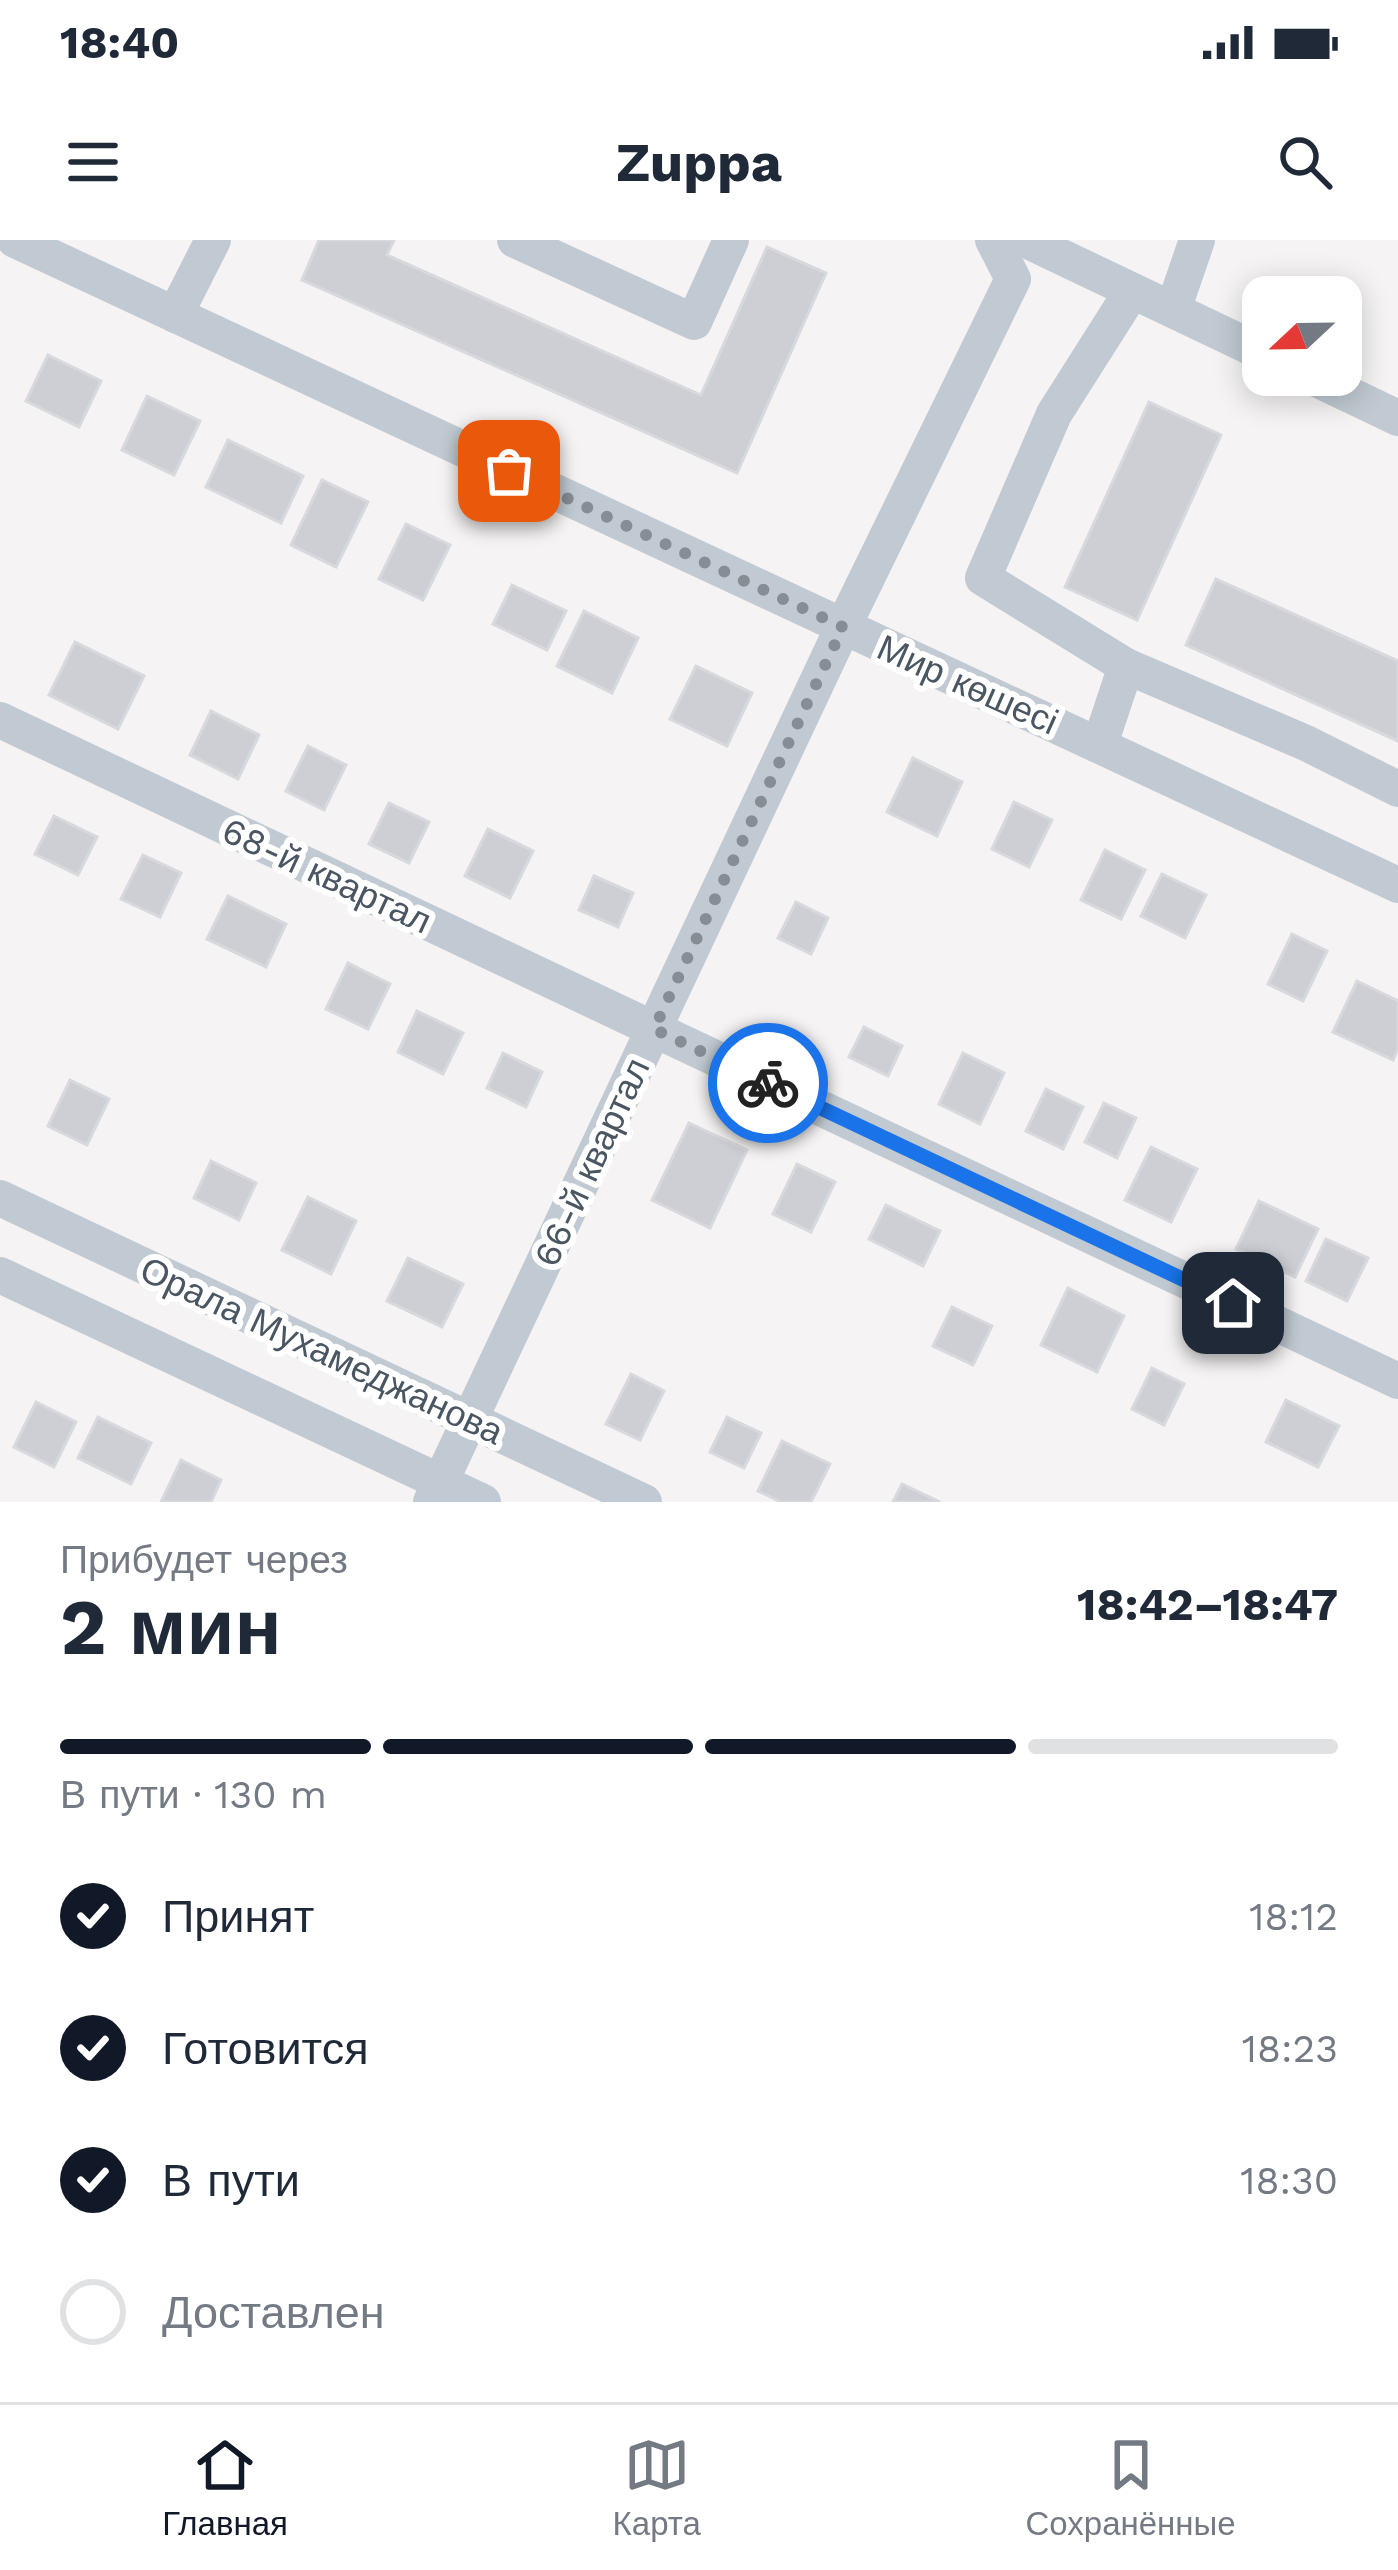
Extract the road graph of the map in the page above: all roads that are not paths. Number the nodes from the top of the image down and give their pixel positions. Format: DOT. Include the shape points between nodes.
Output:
graph roads {
  1 [pos="15,240"];
  2 [pos="213,240"];
  3 [pos="515,240"];
  4 [pos="730,240"];
  5 [pos="1197,240"];
  6 [pos="1010,246"];
  7 [pos="1132,291"];
  8 [pos="1173,310"];
  9 [pos="175,315"];
  10 [pos="1242,343"];
  11 [pos="1352,396"];
  12 [pos="1398,418"];
  13 [pos="843,627"];
  14 [pos="1126,666"];
  15 [pos="0,720"];
  16 [pos="1100,743"];
  17 [pos="1398,789"];
  18 [pos="1398,885"];
  19 [pos="654,1029"];
  20 [pos="0,1198"];
  21 [pos="0,1274"];
  22 [pos="1398,1381"];
  23 [pos="470,1420"];
  24 [pos="435,1492"];
  25 [pos="483,1502"];
  26 [pos="644,1502"];
  1 -- 9 [label="street, Мир көшесі"];
  2 -- 9 [label="street"];
  3 -- 4 [label="street" via="694,322"];
  5 -- 8 [label="street"];
  6 -- 7 [label="street"];
  6 -- 13 [label="street, 66-й квартал" via="1013,279"];
  7 -- 8 [label="street"];
  7 -- 14 [label="street" via="1054,414 983,578"];
  8 -- 10 [label="street"];
  9 -- 13 [label="street, Мир көшесі"];
  11 -- 12 [label="street"];
  13 -- 16 [label="street, Мир көшесі"];
  13 -- 19 [label="street, 66-й квартал"];
  14 -- 16 [label="street"];
  14 -- 17 [label="street"];
  15 -- 19 [label="street, 68-й квартал"];
  16 -- 18 [label="street, Мир көшесі"];
  19 -- 22 [label="street, 68-й квартал"];
  19 -- 23 [label="street, 66-й квартал"];
  20 -- 23 [label="street, Орала Мухамеджанова"];
  21 -- 24 [label="street, Орала Мухамеджанова"];
  23 -- 24 [label="street, 66-й квартал"];
  23 -- 26 [label="street, Орала Мухамеджанова"];
  24 -- 25 [label="street, Орала Мухамеджанова"];
}
